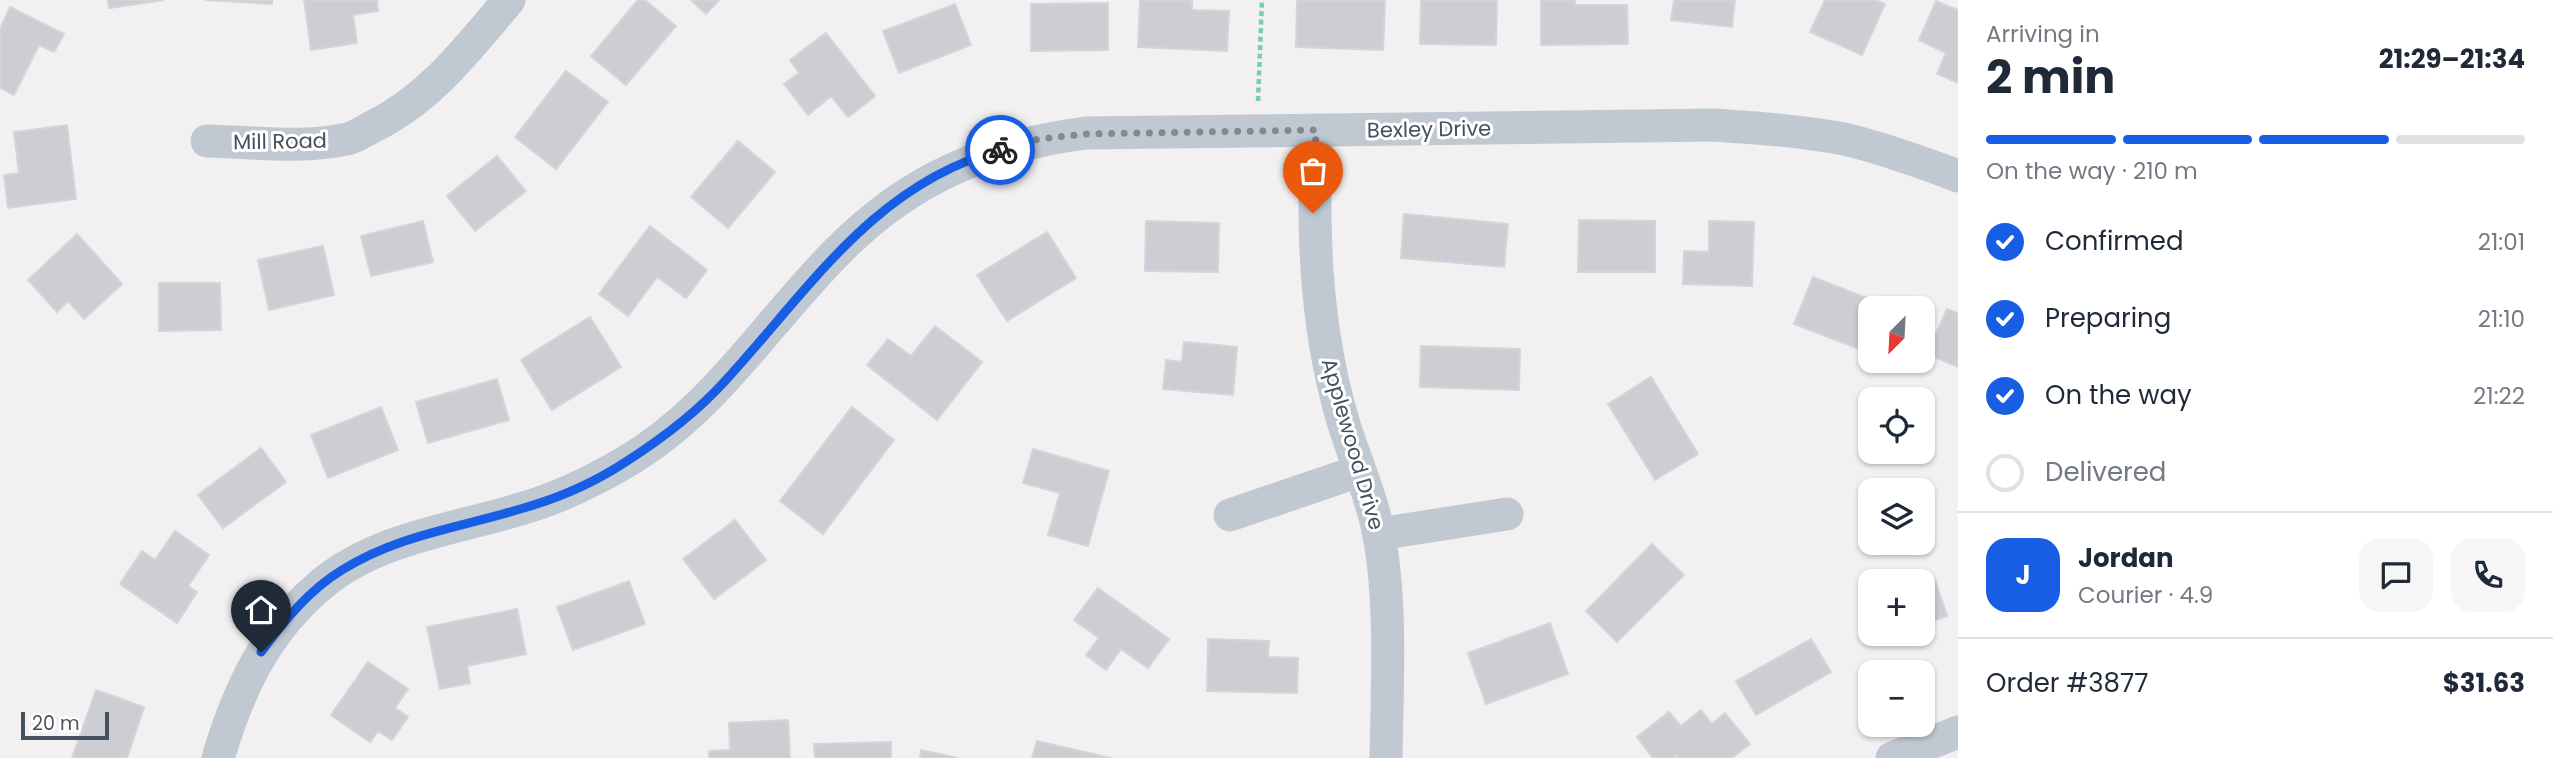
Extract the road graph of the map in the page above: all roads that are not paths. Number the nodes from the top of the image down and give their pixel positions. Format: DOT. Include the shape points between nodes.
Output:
graph roads {
  1 [pos="509,0"];
  2 [pos="1316,130"];
  3 [pos="207,141"];
  4 [pos="1958,176"];
  5 [pos="1359,471"];
  6 [pos="1507,514"];
  7 [pos="1230,515"];
  8 [pos="1379,534"];
  9 [pos="1958,732"];
  10 [pos="218,758"];
  11 [pos="1385,758"];
  12 [pos="1892,758"];
  1 -- 3 [label="street, Mill Road" via="426,93 389,119 349,138 311,144"];
  2 -- 4 [label="street, Bexley Drive" via="1714,125 1780,129 1845,140"];
  2 -- 5 [label="street, Applewood Drive" via="1316,281 1325,348"];
  2 -- 10 [label="street, Bexley Drive" via="1039,139 961,164 910,191 838,250 724,382 677,426 624,463 527,507 384,548 323,583 289,615 261,652"];
  5 -- 7 [label="street"];
  5 -- 8 [label="street, Applewood Drive"];
  6 -- 8 [label="street"];
  8 -- 11 [label="street, Applewood Drive" via="1385,582"];
  9 -- 12 [label="street"];
}
